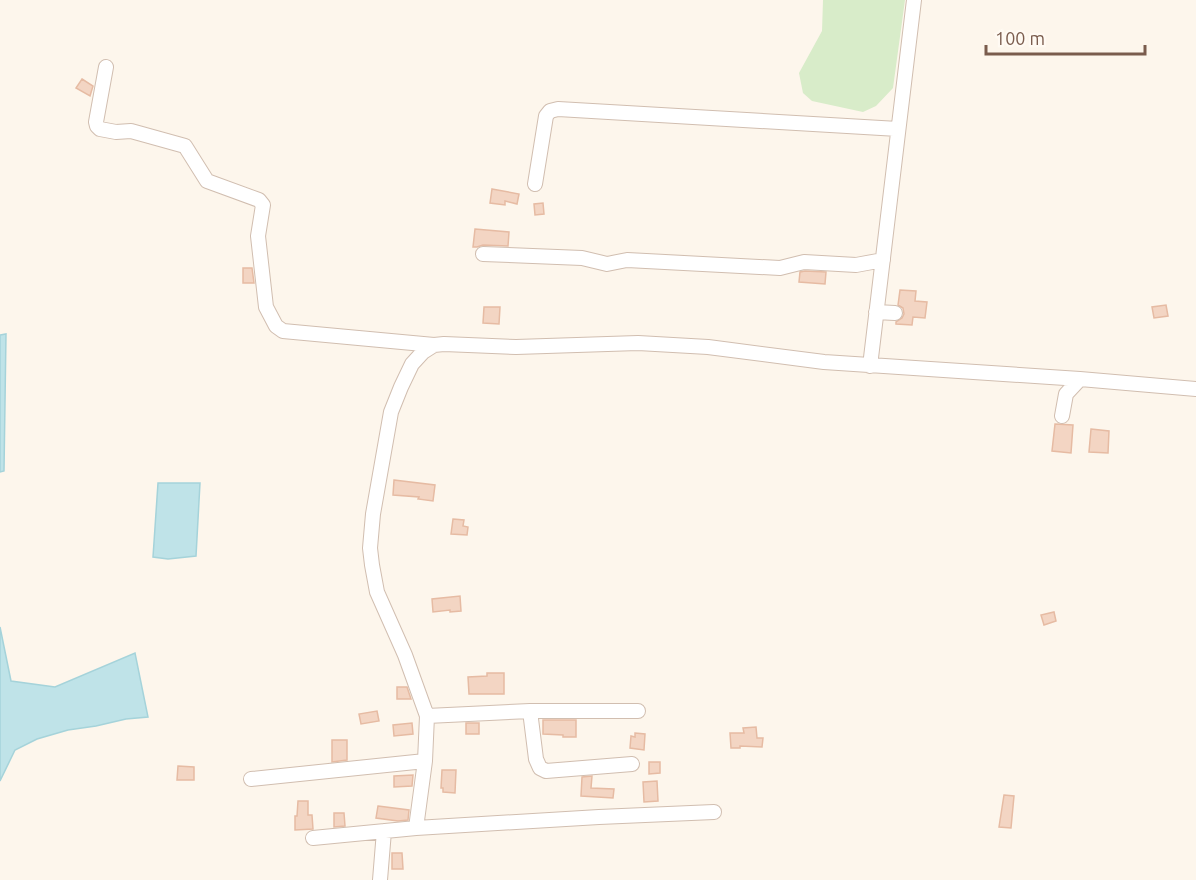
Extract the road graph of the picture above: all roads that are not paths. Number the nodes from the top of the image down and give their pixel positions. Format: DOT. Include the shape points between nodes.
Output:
graph roads {
  1 [pos="914,0"];
  2 [pos="106,67"];
  3 [pos="898,129"];
  4 [pos="535,184"];
  5 [pos="483,254"];
  6 [pos="882,260"];
  7 [pos="876,312"];
  8 [pos="895,313"];
  9 [pos="434,345"];
  10 [pos="870,366"];
  11 [pos="1080,379"];
  12 [pos="1196,389"];
  13 [pos="1062,416"];
  14 [pos="530,711"];
  15 [pos="638,711"];
  16 [pos="427,716"];
  17 [pos="424,761"];
  18 [pos="632,764"];
  19 [pos="251,779"];
  20 [pos="714,813"];
  21 [pos="416,828"];
  22 [pos="384,831"];
  23 [pos="312,838"];
  24 [pos="380,880"];
  1 -- 3 [label="street"];
  2 -- 9 [label="street" via="96,123 100,129 131,131 185,146 207,181 259,200 263,205 258,236 266,307 276,326 283,331"];
  3 -- 4 [label="street" via="558,109 546,116"];
  3 -- 6 [label="street"];
  5 -- 6 [label="street" via="582,258 607,264 627,260 780,268 804,262 856,265"];
  6 -- 7 [label="street"];
  7 -- 8 [label="street"];
  7 -- 10 [label="street"];
  9 -- 10 [label="street" via="708,347"];
  9 -- 16 [label="street" via="412,364 391,412 370,548 377,592"];
  10 -- 11 [label="street"];
  11 -- 12 [label="street"];
  11 -- 13 [label="street" via="1066,394"];
  14 -- 15 [label="street"];
  14 -- 16 [label="street"];
  14 -- 18 [label="street" via="540,768 546,771"];
  16 -- 17 [label="street"];
  17 -- 19 [label="street"];
  17 -- 21 [label="street"];
  20 -- 21 [label="street"];
  21 -- 22 [label="street"];
  22 -- 23 [label="street"];
  22 -- 24 [label="street" via="389,843"];
}
